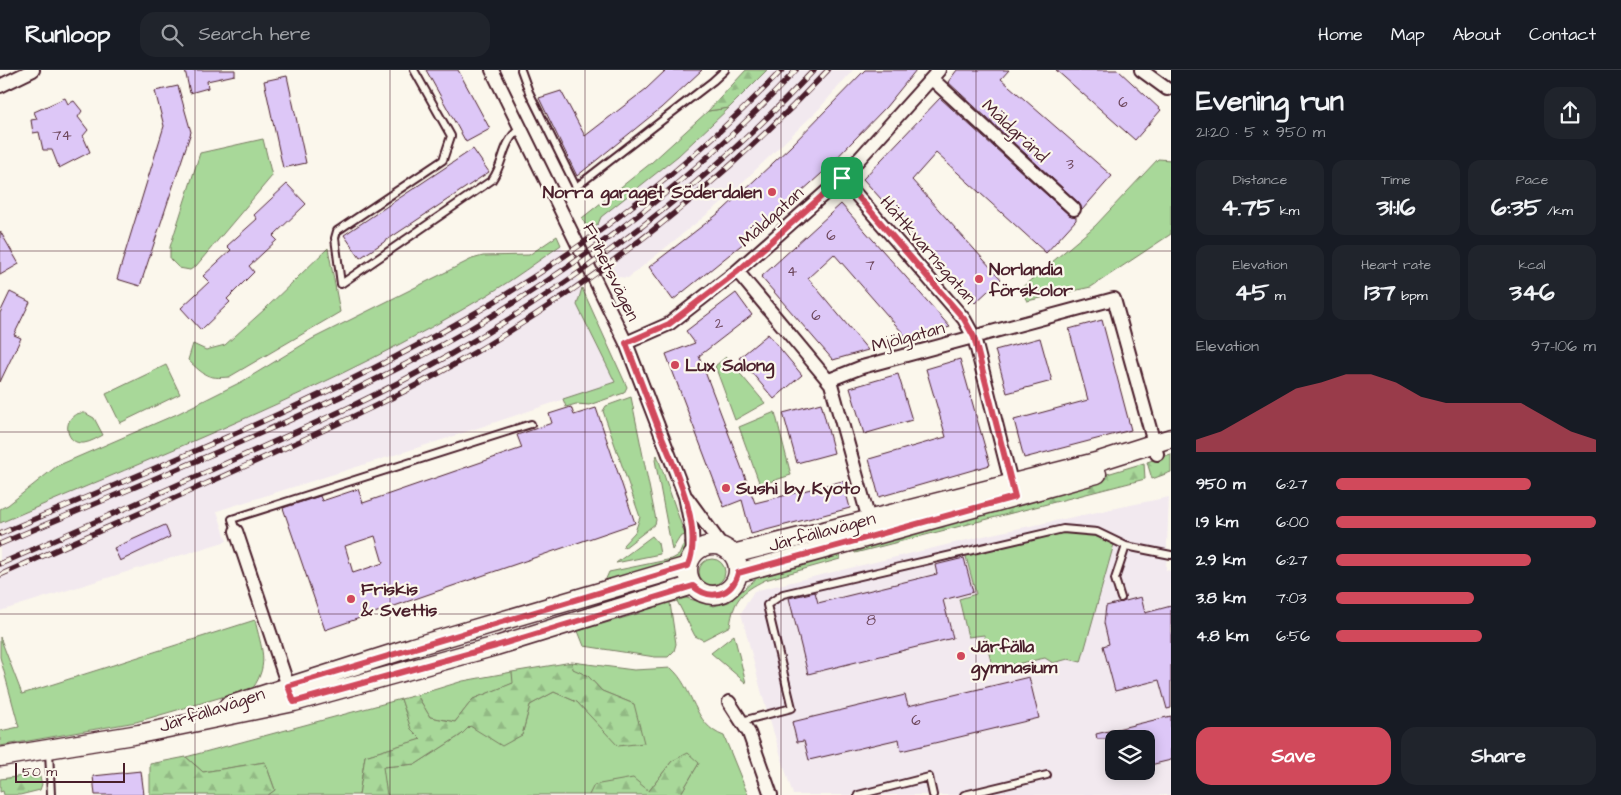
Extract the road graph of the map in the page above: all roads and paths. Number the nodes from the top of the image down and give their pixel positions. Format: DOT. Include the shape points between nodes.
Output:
graph roads {
  1 [pos="32,70"];
  2 [pos="414,70"];
  3 [pos="492,70"];
  4 [pos="725,70"];
  5 [pos="1141,70"];
  6 [pos="522,72"];
  7 [pos="936,74"];
  8 [pos="0,86"];
  9 [pos="1167,89"];
  10 [pos="520,128"];
  11 [pos="842,178"];
  12 [pos="1074,209"];
  13 [pos="738,271"];
  14 [pos="974,337"];
  15 [pos="626,343"];
  16 [pos="829,380"];
  17 [pos="531,424"];
  18 [pos="1171,438"];
  19 [pos="1160,449"];
  20 [pos="1013,490"];
  21 [pos="685,496"];
  22 [pos="872,528"];
  23 [pos="236,531"];
  24 [pos="1126,546"];
  25 [pos="728,550"];
  26 [pos="1171,555"];
  27 [pos="690,560"];
  28 [pos="738,573"];
  29 [pos="693,586"];
  30 [pos="1120,598"];
  31 [pos="291,694"];
  32 [pos="729,702"];
  33 [pos="742,721"];
  34 [pos="49,750"];
  35 [pos="0,757"];
  36 [pos="1046,776"];
  37 [pos="51,795"];
  38 [pos="771,795"];
  39 [pos="858,795"];
  40 [pos="933,795"];
  41 [pos="964,795"];
  1 -- 8 [label="street"];
  2 -- 10 [label="lane" via="450,136 443,160 337,231 335,238 341,284 492,180 505,146"];
  3 -- 10 [label="street, Frihetsvägen"];
  4 -- 6 [label="lane" via="576,187"];
  5 -- 9 [label="street"];
  7 -- 11 [label="street, Mäldgatan"];
  7 -- 12 [label="street, Mäldgränd"];
  10 -- 15 [label="street, Frihetsvägen"];
  11 -- 13 [label="street, Mäldgatan"];
  11 -- 14 [label="street, Hättkvarnsgatan" via="964,319"];
  13 -- 15 [label="street, Mäldgatan" via="669,324"];
  13 -- 16 [label="street"];
  14 -- 16 [label="street, Mjölgatan" via="862,367"];
  14 -- 19 [label="street, Mjölgatan" via="1114,299"];
  14 -- 20 [label="street, Hättkvarnsgatan"];
  15 -- 21 [label="street, Frihetsvägen"];
  16 -- 22 [label="street"];
  17 -- 23 [label="lane" via="232,519"];
  18 -- 19 [label="street, Järfällavägen"];
  19 -- 20 [label="street, Järfällavägen" via="1096,462"];
  20 -- 22 [label="street, Järfällavägen"];
  21 -- 25 [label="street, Frihetsvägen"];
  21 -- 27 [label="street, Frihetsvägen" via="692,531"];
  22 -- 25 [label="street, Järfällavägen" via="748,552"];
  22 -- 28 [label="street, Järfällavägen"];
  23 -- 31 [label="street"];
  24 -- 26 [label="lane"];
  24 -- 30 [label="lane" via="1115,579"];
  24 -- 33 [label="lane" via="1097,532 1063,528 783,594 767,605 792,708"];
  25 -- 27 [label="street" via="707,545"];
  25 -- 28 [label="street"];
  27 -- 29 [label="street" via="688,576"];
  27 -- 31 [label="street, Järfällavägen"];
  28 -- 29 [label="street" via="732,587 720,594 704,594"];
  29 -- 31 [label="street, Järfällavägen" via="496,646"];
  31 -- 34 [label="street, Järfällavägen" via="139,734"];
  32 -- 33 [label="street"];
  33 -- 38 [label="street"];
  34 -- 35 [label="street, Järfällavägen"];
  34 -- 37 [label="lane"];
  36 -- 41 [label="lane"];
  39 -- 40 [label="lane" via="929,777"];
}
